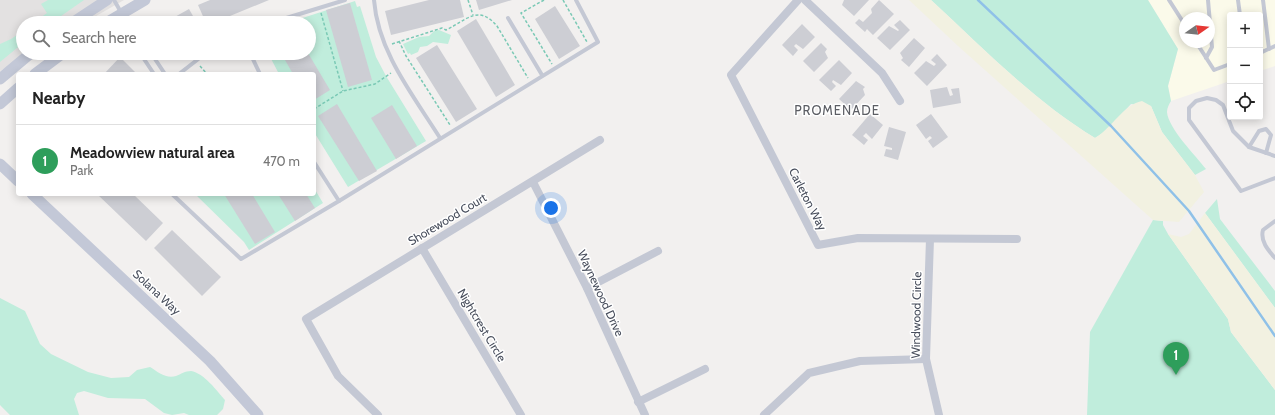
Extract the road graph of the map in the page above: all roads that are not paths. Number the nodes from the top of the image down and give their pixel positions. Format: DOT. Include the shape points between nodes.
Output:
graph roads {
  1 [pos="107,0"];
  2 [pos="114,0"];
  3 [pos="145,0"];
  4 [pos="345,0"];
  5 [pos="374,0"];
  6 [pos="576,0"];
  7 [pos="798,0"];
  8 [pos="805,0"];
  9 [pos="1169,0"];
  10 [pos="1208,0"];
  11 [pos="1238,0"];
  12 [pos="1263,0"];
  13 [pos="1240,12"];
  14 [pos="83,16"];
  15 [pos="122,16"];
  16 [pos="125,16"];
  17 [pos="293,16"];
  18 [pos="1179,16"];
  19 [pos="508,18"];
  20 [pos="1275,46"];
  21 [pos="1200,48"];
  22 [pos="1269,49"];
  23 [pos="1263,52"];
  24 [pos="1206,58"];
  25 [pos="23,60"];
  26 [pos="54,60"];
  27 [pos="145,60"];
  28 [pos="156,60"];
  29 [pos="197,60"];
  30 [pos="253,60"];
  31 [pos="1227,65"];
  32 [pos="38,72"];
  33 [pos="153,72"];
  34 [pos="164,72"];
  35 [pos="182,72"];
  36 [pos="259,72"];
  37 [pos="542,75"];
  38 [pos="0,79"];
  39 [pos="16,90"];
  40 [pos="900,101"];
  41 [pos="0,104"];
  42 [pos="440,138"];
  43 [pos="600,140"];
  44 [pos="1249,147"];
  45 [pos="1266,153"];
  46 [pos="1275,156"];
  47 [pos="0,164"];
  48 [pos="316,165"];
  49 [pos="1275,178"];
  50 [pos="16,179"];
  51 [pos="533,182"];
  52 [pos="34,196"];
  53 [pos="174,196"];
  54 [pos="339,201"];
  55 [pos="1275,222"];
  56 [pos="930,239"];
  57 [pos="1017,239"];
  58 [pos="422,248"];
  59 [pos="658,251"];
  60 [pos="1275,258"];
  61 [pos="587,288"];
  62 [pos="926,359"];
  63 [pos="705,369"];
  64 [pos="638,402"];
  65 [pos="766,412"];
  66 [pos="258,415"];
  67 [pos="378,415"];
  68 [pos="521,415"];
  69 [pos="645,415"];
  70 [pos="775,415"];
  71 [pos="939,415"];
  1 -- 14 [label="street"];
  2 -- 15 [label="lane"];
  3 -- 16 [label="street"];
  4 -- 17 [label="lane"];
  5 -- 42 [label="lane" via="386,46 396,69"];
  6 -- 37 [label="lane" via="598,42"];
  7 -- 56 [label="street, Carleton Way" via="731,75 818,245 858,238"];
  8 -- 40 [label="street" via="882,73"];
  9 -- 18 [label="lane"];
  10 -- 24 [label="lane" via="1212,47"];
  11 -- 13 [label="lane"];
  12 -- 22 [label="lane"];
  19 -- 37 [label="lane"];
  20 -- 22 [label="lane"];
  21 -- 24 [label="lane"];
  22 -- 23 [label="lane"];
  24 -- 31 [label="lane" via="1214,70"];
  25 -- 38 [label="street"];
  26 -- 32 [label="street"];
  27 -- 33 [label="lane"];
  28 -- 34 [label="lane"];
  29 -- 35 [label="lane"];
  30 -- 36 [label="lane"];
  37 -- 42 [label="lane"];
  39 -- 41 [label="street"];
  42 -- 54 [label="lane"];
  43 -- 51 [label="street, Shorewood Court"];
  44 -- 45 [label="lane"];
  44 -- 45 [label="lane" via="1259,131 1266,129 1271,135"];
  44 -- 49 [label="lane" via="1233,131 1224,105 1207,98 1196,100 1189,108 1190,120 1241,190"];
  45 -- 46 [label="lane"];
  47 -- 50 [label="street"];
  48 -- 54 [label="lane"];
  51 -- 58 [label="street, Shorewood Court"];
  51 -- 61 [label="street, Waynewood Drive"];
  52 -- 66 [label="street, Solana Way" via="210,361"];
  53 -- 54 [label="lane" via="241,259"];
  55 -- 60 [label="lane" via="1263,230 1262,236 1266,247"];
  56 -- 57 [label="street, Carleton Way"];
  56 -- 62 [label="street, Windwood Circle"];
  58 -- 67 [label="street, Shorewood Court" via="306,319 338,376"];
  58 -- 68 [label="street, Nightcrest Circle"];
  59 -- 61 [label="street"];
  61 -- 64 [label="street, Waynewood Drive"];
  62 -- 65 [label="street" via="860,361 809,373"];
  62 -- 71 [label="street, Windwood Circle"];
  63 -- 64 [label="street"];
  64 -- 69 [label="street, Waynewood Drive"];
  65 -- 70 [label="street"];
}
